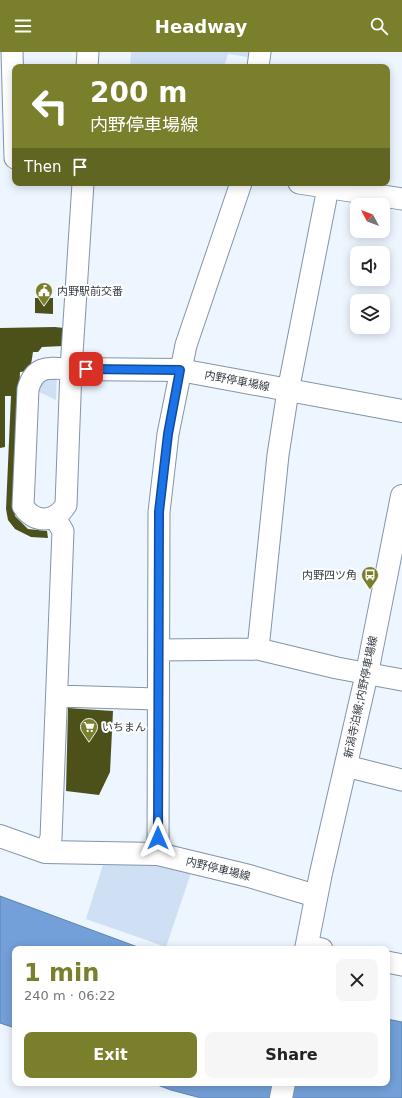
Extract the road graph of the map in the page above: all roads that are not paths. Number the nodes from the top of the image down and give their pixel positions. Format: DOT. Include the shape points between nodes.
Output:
graph roads {
  1 [pos="12,52"];
  2 [pos="88,52"];
  3 [pos="260,52"];
  4 [pos="12,64"];
  5 [pos="87,64"];
  6 [pos="258,64"];
  7 [pos="83,186"];
  8 [pos="240,186"];
  9 [pos="316,186"];
  10 [pos="328,188"];
  11 [pos="402,199"];
  12 [pos="71,369"];
  13 [pos="180,370"];
  14 [pos="288,391"];
  15 [pos="402,411"];
  16 [pos="402,496"];
  17 [pos="54,518"];
  18 [pos="258,649"];
  19 [pos="159,650"];
  20 [pos="367,673"];
  21 [pos="402,680"];
  22 [pos="57,696"];
  23 [pos="157,699"];
  24 [pos="346,766"];
  25 [pos="402,780"];
  26 [pos="0,836"];
  27 [pos="45,852"];
  28 [pos="158,854"];
  29 [pos="316,896"];
  30 [pos="312,946"];
  31 [pos="390,963"];
  32 [pos="402,965"];
  33 [pos="283,1086"];
  34 [pos="281,1098"];
  1 -- 4 [label="street"];
  2 -- 5 [label="street"];
  3 -- 6 [label="street"];
  7 -- 12 [label="street"];
  8 -- 13 [label="street" via="186,345"];
  9 -- 10 [label="street"];
  10 -- 11 [label="street"];
  10 -- 14 [label="street"];
  12 -- 13 [label="main road, 内野停車場線"];
  12 -- 17 [label="street" via="66,505"];
  12 -- 17 [label="street" via="49,367 38,371 30,379 28,388 23,506 34,518"];
  13 -- 14 [label="main road, 内野停車場線"];
  13 -- 19 [label="street" via="168,434 159,512"];
  14 -- 15 [label="main road, 内野停車場線"];
  14 -- 18 [label="street" via="278,455"];
  16 -- 20 [label="main road, 新潟寺泊線;内野停車場線"];
  17 -- 22 [label="street" via="63,531"];
  18 -- 19 [label="street"];
  18 -- 20 [label="street"];
  19 -- 23 [label="street"];
  20 -- 21 [label="street"];
  20 -- 24 [label="main road, 新潟寺泊線;内野停車場線"];
  22 -- 23 [label="street"];
  22 -- 27 [label="street" via="50,838"];
  23 -- 28 [label="street"];
  24 -- 25 [label="street"];
  24 -- 29 [label="main road, 新潟寺泊線;内野停車場線"];
  26 -- 27 [label="main road, 内野停車場線"];
  27 -- 28 [label="main road, 内野停車場線"];
  28 -- 29 [label="main road, 内野停車場線" via="249,876"];
  29 -- 30 [label="main road, 新潟寺泊線;内野停車場線"];
  31 -- 32 [label="street"];
  33 -- 34 [label="main road"];
}
